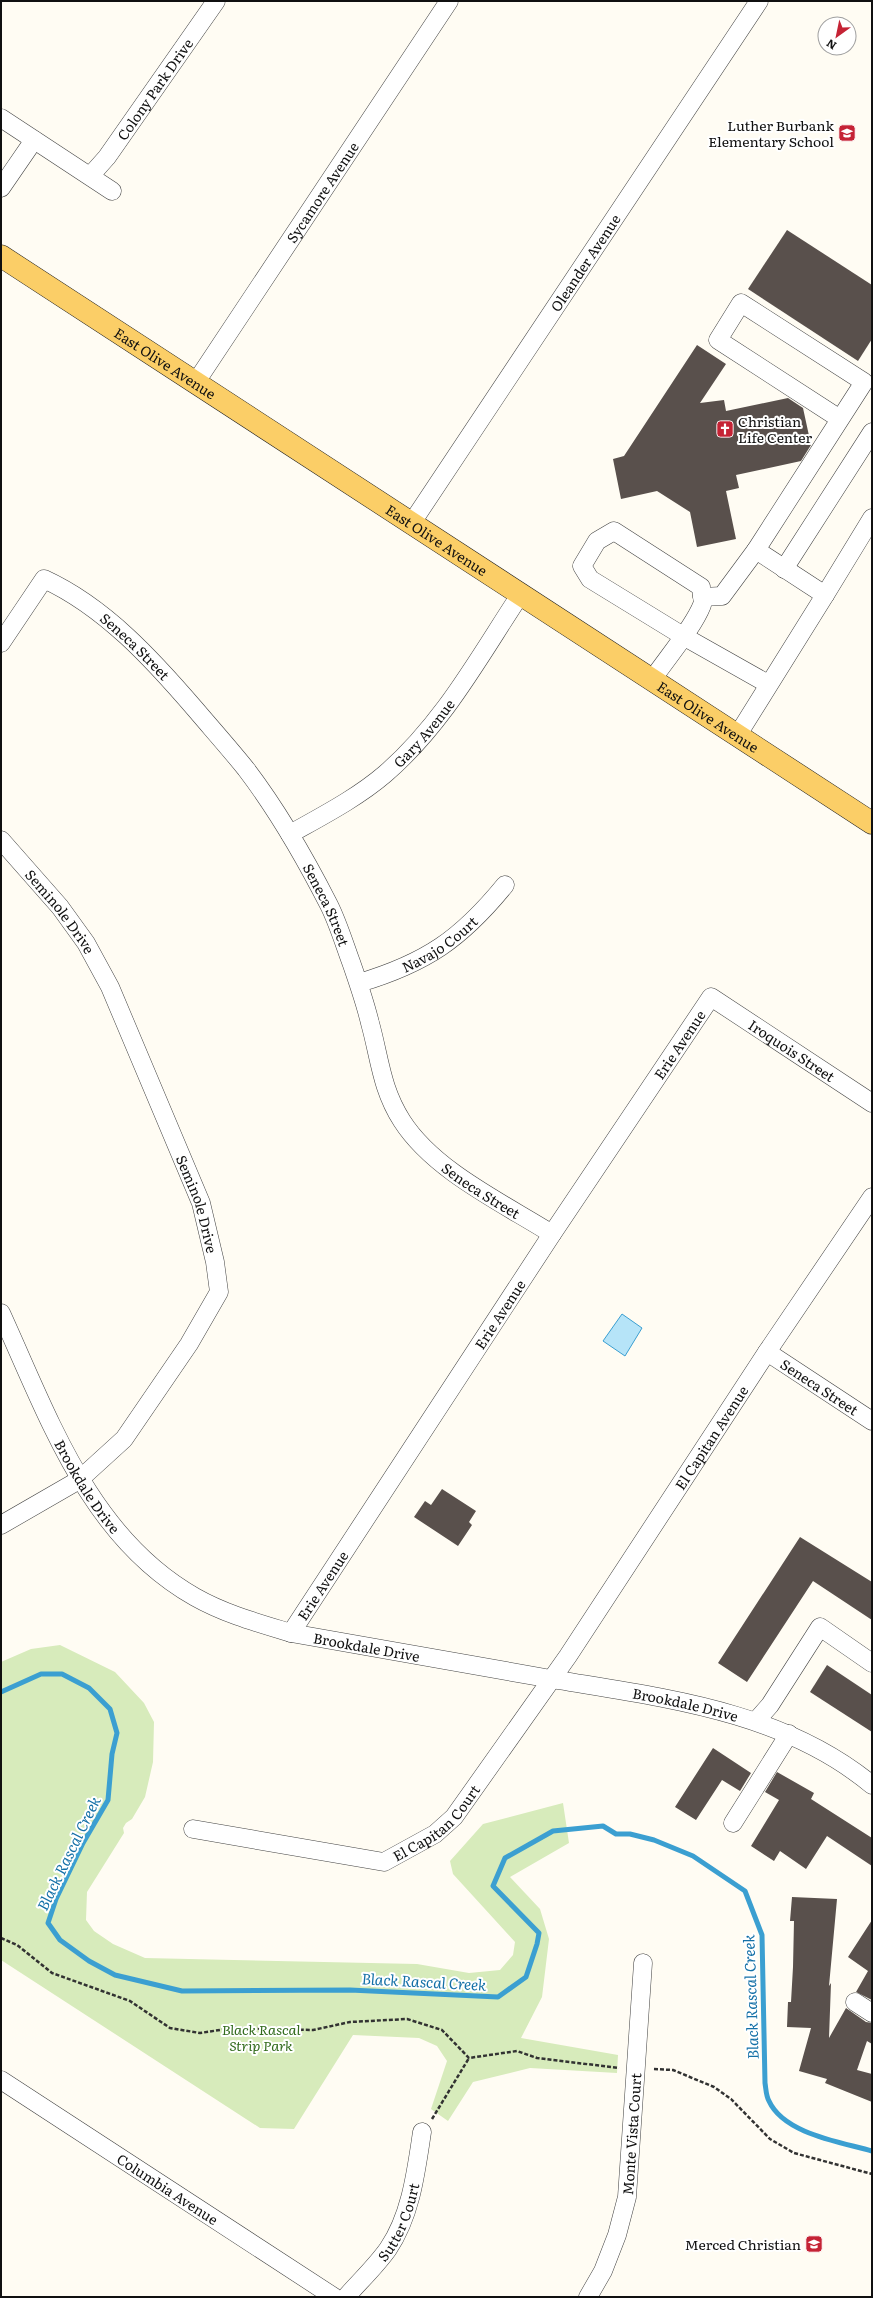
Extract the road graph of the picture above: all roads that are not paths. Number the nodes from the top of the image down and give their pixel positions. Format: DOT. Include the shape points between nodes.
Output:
graph roads {
  1 [pos="216,1"];
  2 [pos="449,1"];
  3 [pos="759,1"];
  4 [pos="1,118"];
  5 [pos="34,140"];
  6 [pos="91,175"];
  7 [pos="1,188"];
  8 [pos="112,191"];
  9 [pos="1,256"];
  10 [pos="196,382"];
  11 [pos="840,419"];
  12 [pos="872,432"];
  13 [pos="872,518"];
  14 [pos="411,524"];
  15 [pos="756,550"];
  16 [pos="784,569"];
  17 [pos="520,594"];
  18 [pos="825,595"];
  19 [pos="702,597"];
  20 [pos="683,636"];
  21 [pos="1,643"];
  22 [pos="652,680"];
  23 [pos="768,684"];
  24 [pos="737,736"];
  25 [pos="872,824"];
  26 [pos="290,834"];
  27 [pos="1,840"];
  28 [pos="506,885"];
  29 [pos="359,983"];
  30 [pos="711,997"];
  31 [pos="872,1103"];
  32 [pos="872,1197"];
  33 [pos="552,1234"];
  34 [pos="1,1313"];
  35 [pos="768,1352"];
  36 [pos="872,1421"];
  37 [pos="79,1480"];
  38 [pos="1,1525"];
  39 [pos="291,1633"];
  40 [pos="872,1663"];
  41 [pos="551,1679"];
  42 [pos="756,1721"];
  43 [pos="789,1734"];
  44 [pos="872,1785"];
  45 [pos="733,1823"];
  46 [pos="193,1829"];
  47 [pos="643,1963"];
  48 [pos="855,2002"];
  49 [pos="872,2013"];
  50 [pos="1,2080"];
  51 [pos="422,2132"];
  52 [pos="334,2297"];
  53 [pos="346,2297"];
  54 [pos="588,2297"];
  1 -- 6 [label="street, Colony Park Drive" via="107,157"];
  2 -- 10 [label="street, Sycamore Avenue"];
  3 -- 14 [label="street, Oleander Avenue"];
  4 -- 5 [label="street"];
  5 -- 6 [label="street"];
  5 -- 7 [label="street"];
  6 -- 8 [label="street"];
  9 -- 10 [label="main road, East Olive Avenue"];
  10 -- 14 [label="main road, East Olive Avenue"];
  11 -- 11 [label="street" via="864,382 741,302 718,340"];
  11 -- 15 [label="street"];
  12 -- 16 [label="street"];
  13 -- 18 [label="street"];
  14 -- 17 [label="main road, East Olive Avenue"];
  15 -- 16 [label="street"];
  15 -- 19 [label="street" via="722,596"];
  16 -- 18 [label="street"];
  17 -- 22 [label="main road, East Olive Avenue"];
  17 -- 26 [label="street, Gary Avenue" via="457,693 413,748 378,779 342,804"];
  18 -- 23 [label="street"];
  19 -- 20 [label="street" via="703,604"];
  19 -- 20 [label="street" via="701,587 614,531 597,542 582,566 590,579"];
  20 -- 22 [label="street"];
  20 -- 23 [label="street"];
  21 -- 26 [label="street, Seneca Street" via="44,579 60,586 133,642 164,673 247,770"];
  22 -- 24 [label="main road, East Olive Avenue"];
  23 -- 24 [label="street"];
  24 -- 25 [label="main road, East Olive Avenue"];
  26 -- 29 [label="street, Seneca Street" via="330,907"];
  27 -- 37 [label="street, Seminole Drive" via="60,907 86,944 110,987 201,1203 215,1262 219,1292 189,1344 140,1417 114,1448"];
  28 -- 29 [label="street, Navajo Court" via="482,913 426,958 393,973"];
  29 -- 33 [label="street, Seneca Street" via="371,1025 378,1066 402,1122 421,1145 452,1172"];
  30 -- 31 [label="street, Iroquois Street"];
  30 -- 33 [label="street, Erie Avenue"];
  32 -- 35 [label="street, El Capitan Avenue"];
  33 -- 39 [label="street, Erie Avenue"];
  34 -- 37 [label="street, Brookdale Drive" via="49,1423"];
  35 -- 36 [label="street, Seneca Street"];
  35 -- 41 [label="street, El Capitan Avenue"];
  37 -- 38 [label="street, Seminole Drive"];
  37 -- 39 [label="street, Brookdale Drive" via="135,1553 161,1574 195,1597 237,1617"];
  39 -- 41 [label="street, Brookdale Drive"];
  40 -- 42 [label="street" via="820,1627 770,1704"];
  41 -- 42 [label="street, Brookdale Drive" via="656,1696"];
  41 -- 46 [label="street, El Capitan Court" via="454,1817 435,1834 384,1862"];
  42 -- 43 [label="street, Brookdale Drive"];
  43 -- 44 [label="street, Brookdale Drive" via="825,1752"];
  43 -- 45 [label="street"];
  47 -- 54 [label="street, Monte Vista Court" via="626,2197 617,2235 603,2271"];
  48 -- 49 [label="street"];
  50 -- 52 [label="street, Columbia Avenue"];
  51 -- 53 [label="street, Sutter Court" via="414,2183 404,2217 388,2248"];
}
